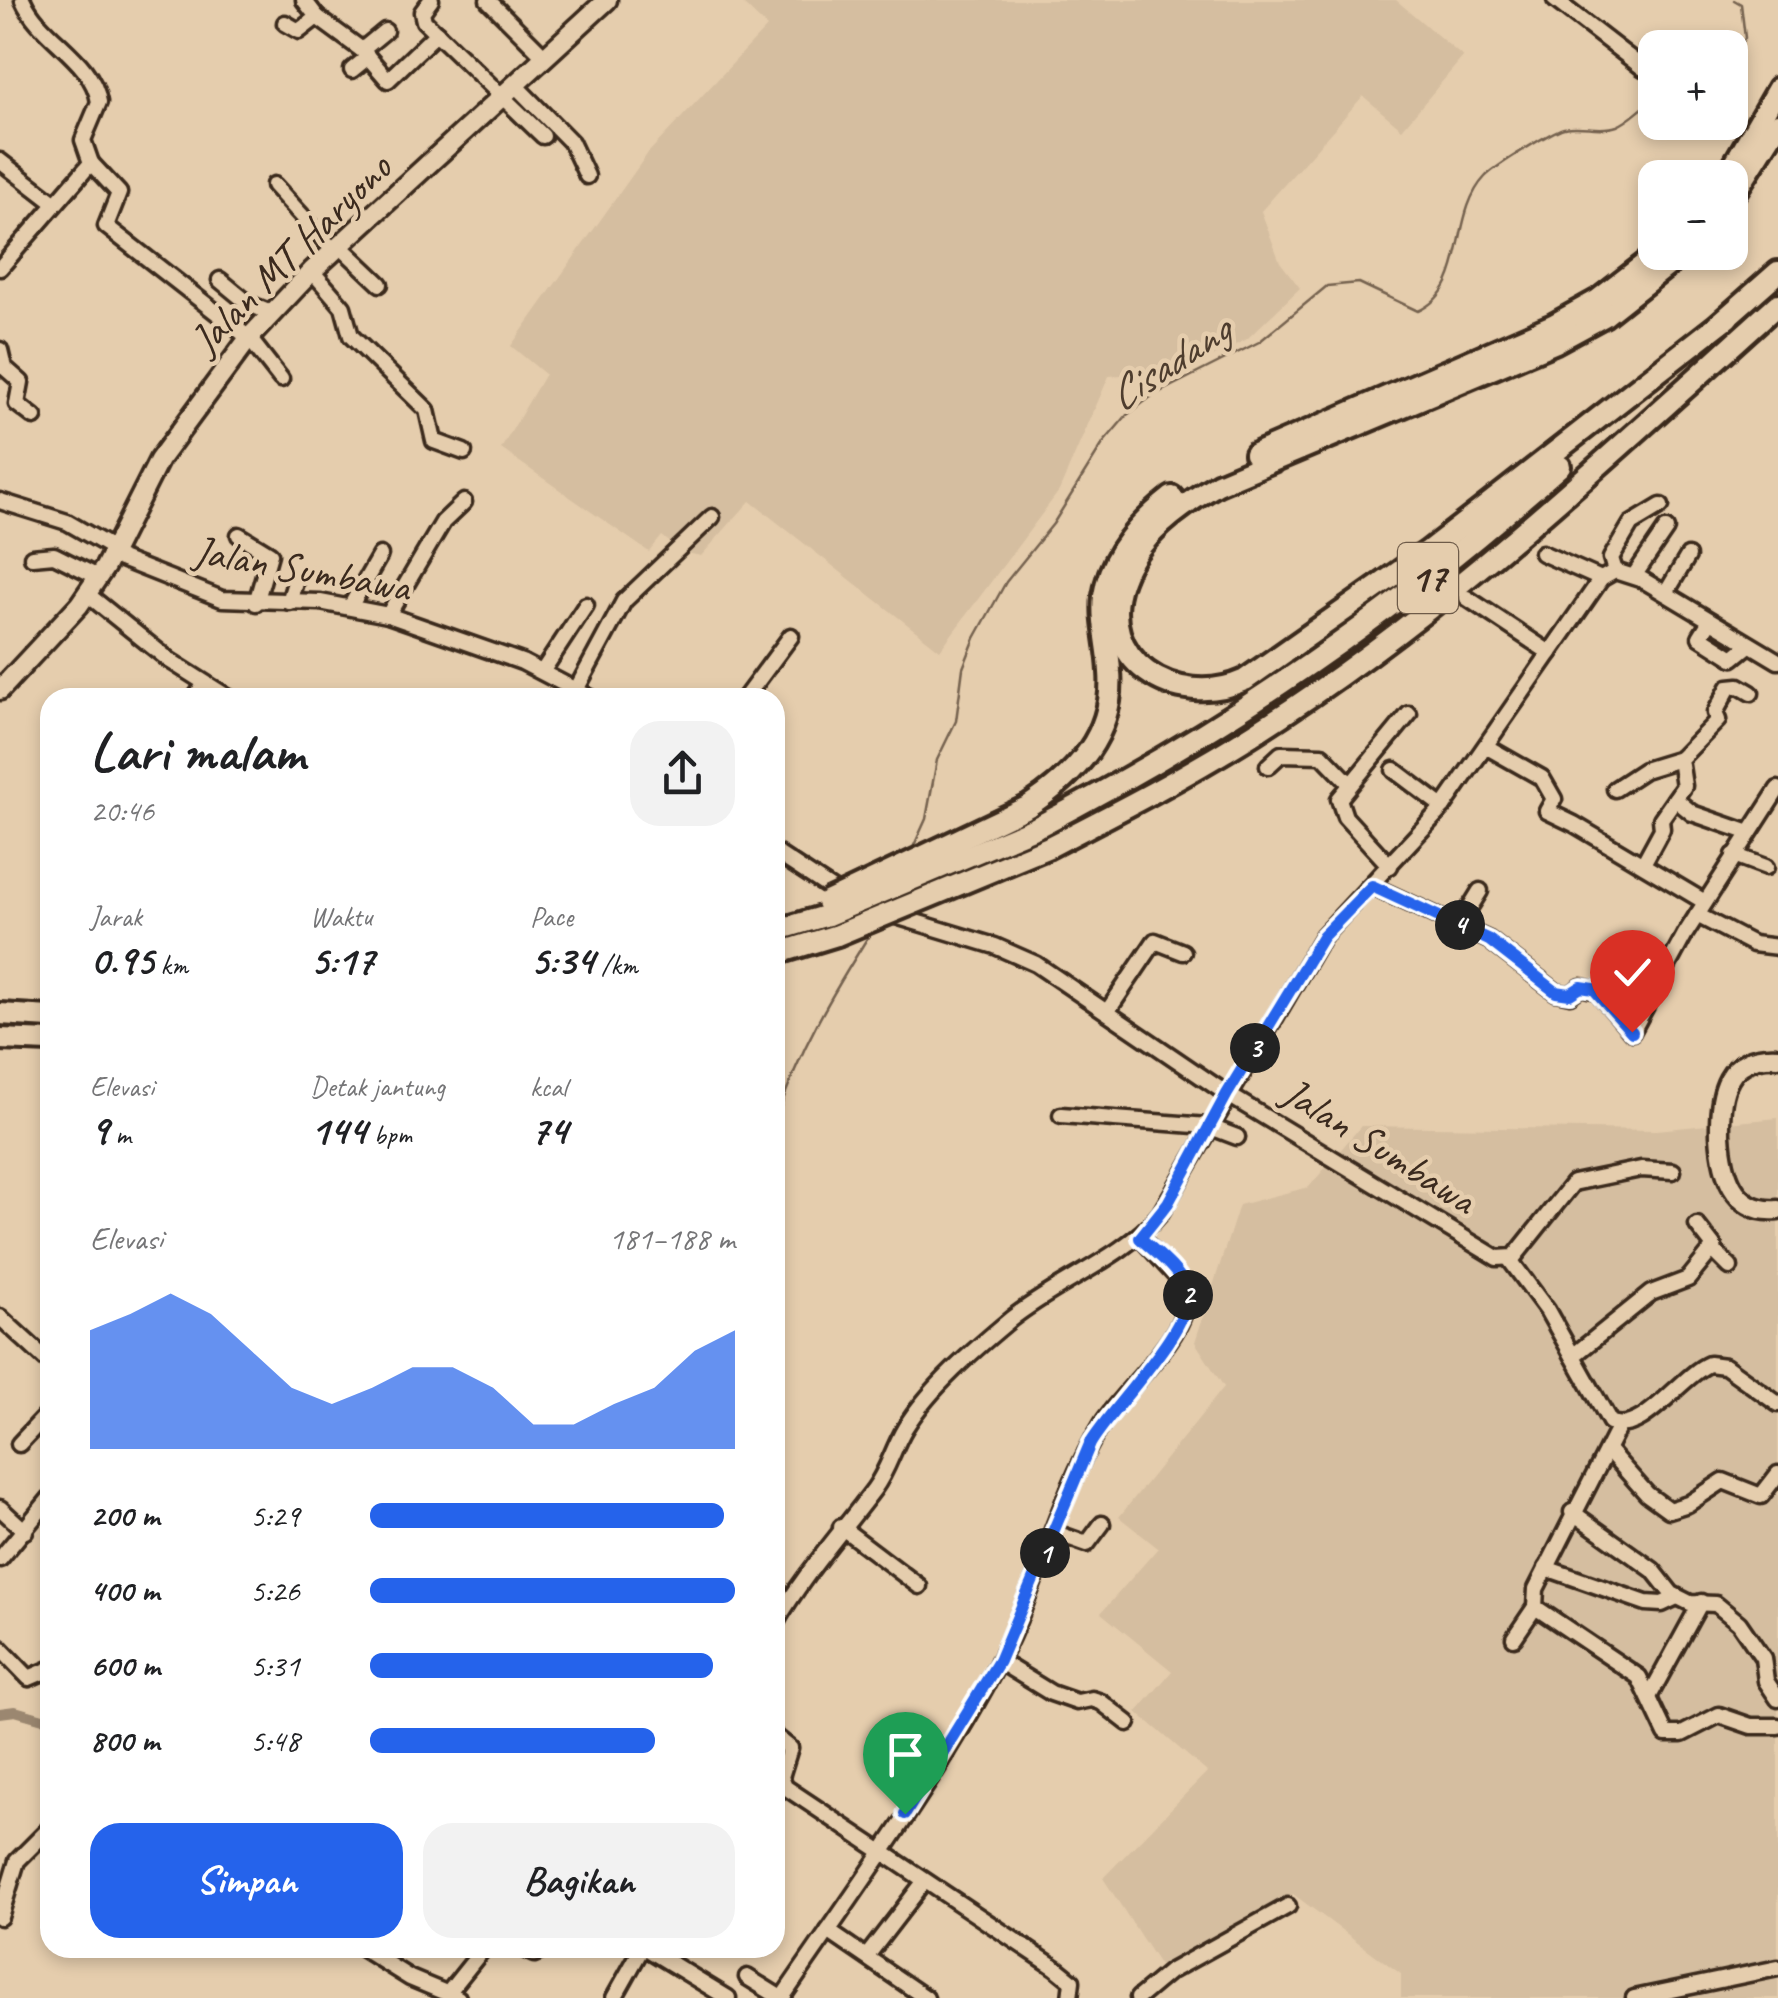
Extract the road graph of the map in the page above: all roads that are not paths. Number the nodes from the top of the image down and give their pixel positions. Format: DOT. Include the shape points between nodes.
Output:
graph roads {
  1 [pos="23,0"];
  2 [pos="304,0"];
  3 [pos="431,0"];
  4 [pos="488,0"];
  5 [pos="608,0"];
  6 [pos="1555,0"];
  7 [pos="317,17"];
  8 [pos="285,23"];
  9 [pos="385,31"];
  10 [pos="437,33"];
  11 [pos="365,53"];
  12 [pos="546,57"];
  13 [pos="1638,64"];
  14 [pos="352,70"];
  15 [pos="1778,88"];
  16 [pos="510,91"];
  17 [pos="1778,124"];
  18 [pos="543,136"];
  19 [pos="1736,160"];
  20 [pos="0,162"];
  21 [pos="91,163"];
  22 [pos="1748,172"];
  23 [pos="588,176"];
  24 [pos="274,185"];
  25 [pos="53,202"];
  26 [pos="337,248"];
  27 [pos="0,268"];
  28 [pos="1638,269"];
  29 [pos="312,270"];
  30 [pos="1662,270"];
  31 [pos="1778,272"];
  32 [pos="220,280"];
  33 [pos="380,284"];
  34 [pos="1778,304"];
  35 [pos="271,313"];
  36 [pos="1728,317"];
  37 [pos="249,338"];
  38 [pos="0,350"];
  39 [pos="281,379"];
  40 [pos="34,417"];
  41 [pos="464,452"];
  42 [pos="0,500"];
  43 [pos="464,502"];
  44 [pos="1661,506"];
  45 [pos="712,517"];
  46 [pos="1666,530"];
  47 [pos="239,535"];
  48 [pos="112,552"];
  49 [pos="1542,553"];
  50 [pos="380,555"];
  51 [pos="32,556"];
  52 [pos="1688,556"];
  53 [pos="1615,571"];
  54 [pos="1634,576"];
  55 [pos="98,577"];
  56 [pos="1601,579"];
  57 [pos="295,582"];
  58 [pos="1666,593"];
  59 [pos="87,594"];
  60 [pos="1467,598"];
  61 [pos="289,602"];
  62 [pos="256,603"];
  63 [pos="586,605"];
  64 [pos="350,608"];
  65 [pos="388,615"];
  66 [pos="791,636"];
  67 [pos="1550,653"];
  68 [pos="1778,661"];
  69 [pos="542,672"];
  70 [pos="196,688"];
  71 [pos="572,688"];
  72 [pos="577,688"];
  73 [pos="752,688"];
  74 [pos="0,690"];
  75 [pos="1751,692"];
  76 [pos="1408,714"];
  77 [pos="1487,746"];
  78 [pos="1680,759"];
  79 [pos="1268,766"];
  80 [pos="1394,770"];
  81 [pos="1350,784"];
  82 [pos="1615,788"];
  83 [pos="1778,789"];
  84 [pos="1675,799"];
  85 [pos="1443,808"];
  86 [pos="1747,832"];
  87 [pos="1734,856"];
  88 [pos="785,859"];
  89 [pos="1643,864"];
  90 [pos="1390,866"];
  91 [pos="1766,867"];
  92 [pos="1372,886"];
  93 [pos="1480,891"];
  94 [pos="1701,908"];
  95 [pos="830,918"];
  96 [pos="785,923"];
  97 [pos="1459,925"];
  98 [pos="785,929"];
  99 [pos="785,947"];
  100 [pos="1777,949"];
  101 [pos="1620,950"];
  102 [pos="1183,952"];
  103 [pos="1665,974"];
  104 [pos="1107,1012"];
  105 [pos="0,1014"];
  106 [pos="40,1016"];
  107 [pos="0,1039"];
  108 [pos="40,1041"];
  109 [pos="1778,1057"];
  110 [pos="1227,1094"];
  111 [pos="1061,1115"];
  112 [pos="1208,1126"];
  113 [pos="1237,1136"];
  114 [pos="1673,1171"];
  115 [pos="1778,1210"];
  116 [pos="1697,1225"];
  117 [pos="1140,1238"];
  118 [pos="1713,1250"];
  119 [pos="1510,1260"];
  120 [pos="1730,1266"];
  121 [pos="0,1317"];
  122 [pos="40,1354"];
  123 [pos="1572,1356"];
  124 [pos="1778,1404"];
  125 [pos="40,1422"];
  126 [pos="1618,1426"];
  127 [pos="19,1444"];
  128 [pos="1609,1450"];
  129 [pos="1778,1474"];
  130 [pos="0,1508"];
  131 [pos="40,1511"];
  132 [pos="1572,1512"];
  133 [pos="1102,1524"];
  134 [pos="841,1527"];
  135 [pos="25,1531"];
  136 [pos="1053,1532"];
  137 [pos="0,1559"];
  138 [pos="1546,1568"];
  139 [pos="919,1586"];
  140 [pos="1677,1598"];
  141 [pos="1701,1602"];
  142 [pos="1534,1607"];
  143 [pos="785,1609"];
  144 [pos="1514,1638"];
  145 [pos="0,1648"];
  146 [pos="999,1661"];
  147 [pos="40,1673"];
  148 [pos="1649,1697"];
  149 [pos="1778,1698"];
  150 [pos="1128,1724"];
  151 [pos="1778,1726"];
  152 [pos="785,1787"];
  153 [pos="40,1838"];
  154 [pos="883,1849"];
  155 [pos="924,1882"];
  156 [pos="1288,1906"];
  157 [pos="0,1916"];
  158 [pos="828,1931"];
  159 [pos="867,1956"];
  160 [pos="378,1958"];
  161 [pos="478,1958"];
  162 [pos="638,1958"];
  163 [pos="661,1958"];
  164 [pos="1778,1968"];
  165 [pos="748,1977"];
  166 [pos="453,1996"];
  167 [pos="614,1998"];
  168 [pos="728,1998"];
  169 [pos="782,1998"];
  170 [pos="926,1998"];
  171 [pos="1070,1998"];
  172 [pos="1138,1998"];
  173 [pos="1634,1998"];
  1 -- 21 [label="street" via="94,84 99,102 83,140"];
  2 -- 7 [label="street"];
  3 -- 10 [label="street" via="422,16"];
  4 -- 12 [label="street"];
  5 -- 12 [label="main road, Jalan MT Haryono"];
  6 -- 13 [label="street"];
  7 -- 8 [label="street" via="299,31"];
  7 -- 11 [label="street"];
  9 -- 11 [label="street"];
  10 -- 11 [label="street" via="388,80"];
  10 -- 16 [label="street"];
  11 -- 14 [label="street"];
  12 -- 16 [label="main road, Jalan MT Haryono"];
  15 -- 19 [label="highway"];
  16 -- 18 [label="street"];
  16 -- 23 [label="street" via="571,142"];
  16 -- 26 [label="main road, Jalan MT Haryono"];
  17 -- 22 [label="highway"];
  20 -- 25 [label="street"];
  21 -- 25 [label="street"];
  21 -- 37 [label="street" via="119,193 106,226"];
  24 -- 26 [label="street"];
  25 -- 27 [label="street"];
  26 -- 29 [label="main road, Jalan MT Haryono"];
  26 -- 33 [label="street"];
  28 -- 95 [label="highway, bridge" via="1553,326 1213,472 1152,513 1127,540 1104,594 1110,703 1084,760 1027,807"];
  29 -- 35 [label="main road, Jalan MT Haryono"];
  29 -- 41 [label="street" via="343,307 351,336 427,410 436,443"];
  30 -- 36 [label="highway" via="1604,316 1556,342 1187,502 1162,523 1123,576 1118,616 1136,663 1174,688 1222,690 1245,680 1428,552"];
  31 -- 36 [label="highway, 17"];
  32 -- 35 [label="street"];
  34 -- 95 [label="highway, 17, bridge" via="1534,520 1370,654 1256,733 1049,847"];
  35 -- 37 [label="main road, Jalan MT Haryono"];
  36 -- 95 [label="highway, 17, bridge" via="1518,503 1354,635 1244,712 1037,827"];
  37 -- 39 [label="street"];
  37 -- 48 [label="main road, Jalan MT Haryono" via="158,460"];
  38 -- 40 [label="street" via="4,367 22,385 16,404"];
  42 -- 48 [label="street, Jalan Sumbawa" via="67,522"];
  43 -- 65 [label="street" via="443,522"];
  44 -- 53 [label="street" via="1626,530 1612,553"];
  45 -- 72 [label="street" via="624,601"];
  46 -- 54 [label="street"];
  47 -- 62 [label="street" via="270,554"];
  48 -- 55 [label="main road, Jalan MT Haryono"];
  48 -- 62 [label="street, Jalan Sumbawa" via="208,596"];
  49 -- 56 [label="street"];
  50 -- 64 [label="street"];
  51 -- 55 [label="street" via="54,555"];
  52 -- 58 [label="street"];
  53 -- 54 [label="street"];
  53 -- 56 [label="street"];
  54 -- 58 [label="street"];
  55 -- 59 [label="main road, Jalan MT Haryono"];
  56 -- 67 [label="street"];
  57 -- 61 [label="street"];
  58 -- 68 [label="street"];
  59 -- 70 [label="street"];
  59 -- 74 [label="main road, Jalan MT Haryono"];
  60 -- 67 [label="street"];
  61 -- 62 [label="street, Jalan Sumbawa"];
  61 -- 64 [label="street, Jalan Sumbawa"];
  63 -- 69 [label="street"];
  64 -- 65 [label="street, Jalan Sumbawa"];
  65 -- 69 [label="street, Jalan Sumbawa"];
  66 -- 73 [label="street"];
  67 -- 77 [label="street"];
  69 -- 71 [label="street, Jalan Sumbawa"];
  75 -- 78 [label="street" via="1729,687 1714,713 1718,720"];
  76 -- 81 [label="street"];
  77 -- 85 [label="street"];
  77 -- 89 [label="street" via="1542,778 1554,799 1546,810 1559,820"];
  78 -- 82 [label="street"];
  78 -- 84 [label="street" via="1684,786"];
  79 -- 81 [label="street" via="1282,754 1322,755"];
  80 -- 85 [label="street"];
  81 -- 90 [label="street" via="1339,799 1345,817"];
  83 -- 86 [label="street"];
  84 -- 86 [label="street" via="1692,813"];
  84 -- 89 [label="street"];
  85 -- 90 [label="street"];
  86 -- 87 [label="street"];
  87 -- 91 [label="street"];
  87 -- 94 [label="street"];
  88 -- 104 [label="street, Jalan Sumbawa" via="845,898 1036,964"];
  89 -- 94 [label="street"];
  90 -- 92 [label="street"];
  92 -- 97 [label="street"];
  92 -- 110 [label="street" via="1323,936"];
  93 -- 97 [label="street"];
  94 -- 100 [label="street" via="1752,944"];
  94 -- 103 [label="street"];
  95 -- 96 [label="highway"];
  95 -- 98 [label="highway, 17"];
  95 -- 99 [label="highway, 17"];
  97 -- 103 [label="street" via="1556,992 1597,991 1632,1032"];
  101 -- 103 [label="street"];
  102 -- 104 [label="street" via="1151,944"];
  104 -- 110 [label="street, Jalan Sumbawa"];
  105 -- 106 [label="highway"];
  107 -- 108 [label="highway"];
  109 -- 115 [label="main road" via="1745,1062 1731,1072 1720,1112 1724,1176 1755,1208"];
  110 -- 112 [label="street"];
  110 -- 119 [label="street, Jalan Sumbawa" via="1442,1228"];
  111 -- 112 [label="street"];
  112 -- 113 [label="street"];
  112 -- 117 [label="street" via="1168,1203"];
  114 -- 119 [label="street, Jalan Sumbawa" via="1574,1183"];
  116 -- 118 [label="street"];
  117 -- 134 [label="street" via="1026,1308 927,1398 874,1490"];
  117 -- 136 [label="street" via="1182,1280 1187,1306 1168,1341 1102,1424"];
  118 -- 120 [label="street"];
  118 -- 123 [label="street" via="1688,1279 1651,1293"];
  119 -- 123 [label="street"];
  121 -- 122 [label="street"];
  123 -- 126 [label="street" via="1606,1418"];
  124 -- 126 [label="street" via="1725,1366 1710,1364 1635,1424"];
  125 -- 127 [label="street"];
  126 -- 128 [label="street"];
  128 -- 129 [label="street" via="1669,1510 1723,1481 1761,1496"];
  128 -- 132 [label="street"];
  130 -- 135 [label="street"];
  131 -- 135 [label="street"];
  132 -- 138 [label="street"];
  132 -- 140 [label="street" via="1652,1570"];
  133 -- 136 [label="street" via="1087,1544"];
  134 -- 139 [label="street"];
  134 -- 143 [label="street"];
  135 -- 137 [label="street"];
  136 -- 146 [label="street"];
  138 -- 140 [label="street" via="1646,1603"];
  138 -- 142 [label="street"];
  140 -- 141 [label="street"];
  141 -- 148 [label="street"];
  141 -- 149 [label="street" via="1719,1606 1739,1623 1763,1658 1766,1681"];
  142 -- 144 [label="street"];
  142 -- 148 [label="street" via="1639,1676"];
  145 -- 147 [label="street" via="29,1678"];
  146 -- 150 [label="street" via="1050,1693 1101,1702"];
  146 -- 154 [label="street"];
  148 -- 151 [label="street" via="1672,1736 1720,1715 1751,1726"];
  152 -- 154 [label="street"];
  153 -- 157 [label="street" via="17,1861"];
  154 -- 155 [label="street"];
  154 -- 158 [label="street"];
  155 -- 159 [label="street"];
  155 -- 171 [label="street" via="1072,1981"];
  156 -- 172 [label="street" via="1169,1972"];
  158 -- 159 [label="street"];
  158 -- 169 [label="street"];
  159 -- 170 [label="street"];
  160 -- 166 [label="street"];
  161 -- 166 [label="street"];
  162 -- 167 [label="street"];
  163 -- 168 [label="street"];
  164 -- 173 [label="street"];
  165 -- 169 [label="street"];
}
